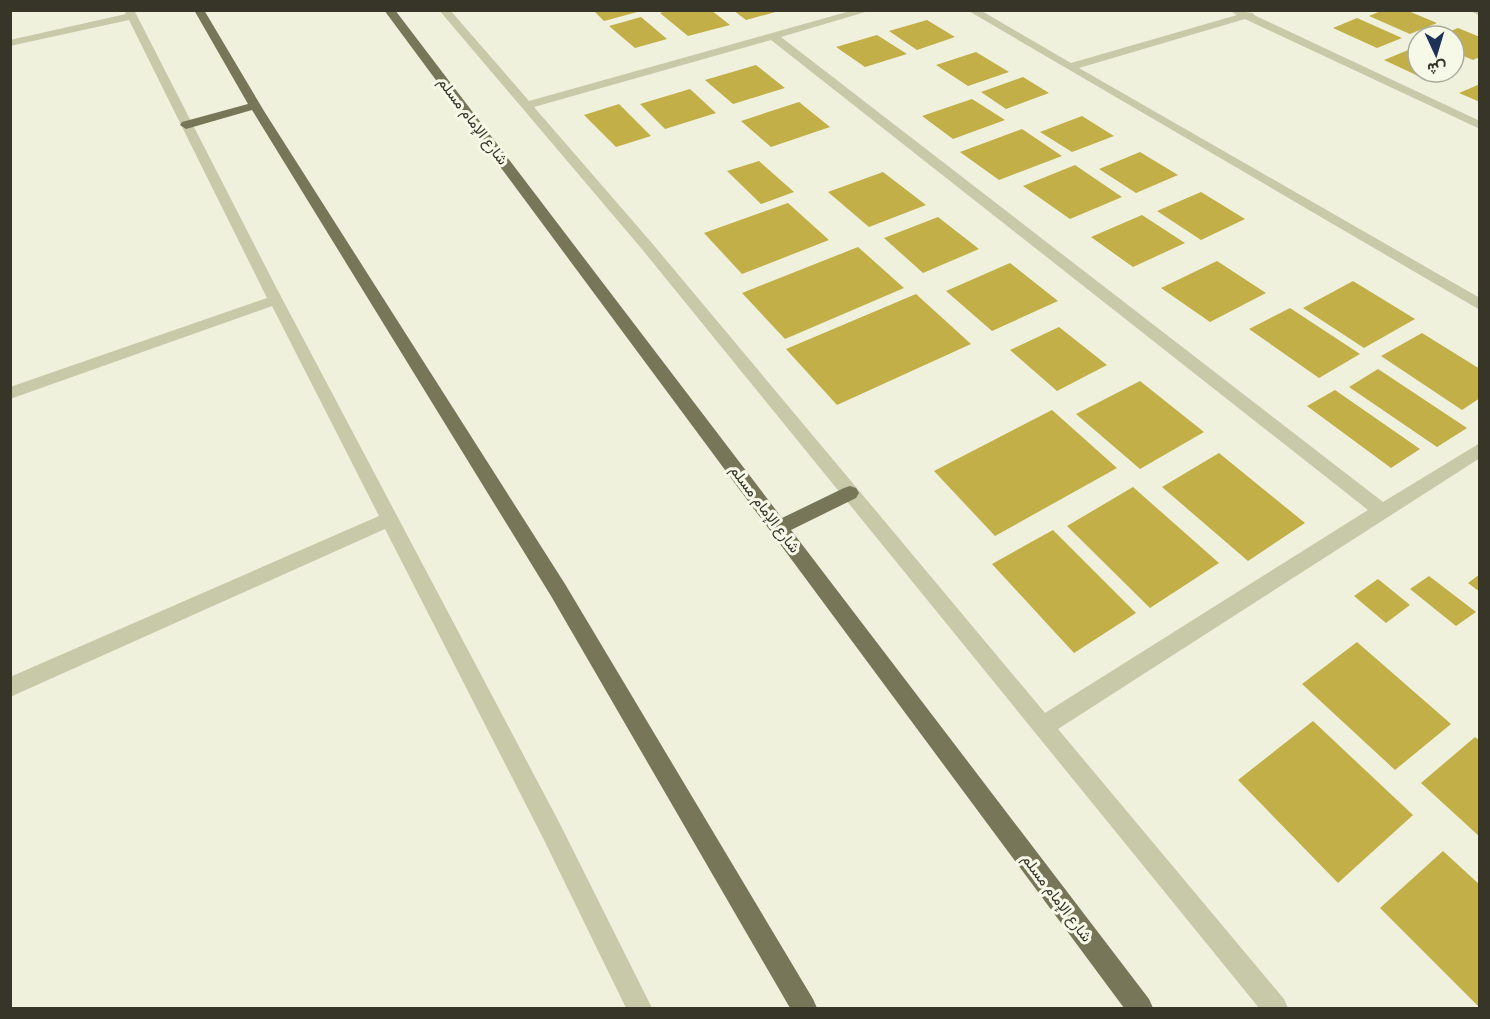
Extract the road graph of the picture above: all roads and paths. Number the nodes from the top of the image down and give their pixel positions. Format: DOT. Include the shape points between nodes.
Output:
graph roads {
  1 [pos="199,10"];
  2 [pos="389,10"];
  3 [pos="444,10"];
  4 [pos="867,10"];
  5 [pos="972,10"];
  6 [pos="1234,10"];
  7 [pos="1262,10"];
  8 [pos="1474,10"];
  9 [pos="131,13"];
  10 [pos="1479,13"];
  11 [pos="1245,16"];
  12 [pos="774,37"];
  13 [pos="10,43"];
  14 [pos="1070,67"];
  15 [pos="255,106"];
  16 [pos="525,106"];
  17 [pos="186,125"];
  18 [pos="1479,126"];
  19 [pos="275,300"];
  20 [pos="1479,305"];
  21 [pos="10,393"];
  22 [pos="1479,450"];
  23 [pos="850,493"];
  24 [pos="1382,511"];
  25 [pos="390,519"];
  26 [pos="779,528"];
  27 [pos="10,687"];
  28 [pos="1042,727"];
  29 [pos="639,1008"];
  30 [pos="804,1008"];
  31 [pos="1140,1008"];
  32 [pos="1275,1008"];
  1 -- 15 [label="main road"];
  2 -- 26 [label="main road, شارع الإمام مسلم"];
  3 -- 16 [label="street"];
  4 -- 12 [label="street"];
  5 -- 14 [label="street"];
  6 -- 11 [label="street"];
  7 -- 11 [label="street"];
  8 -- 10 [label="street"];
  9 -- 13 [label="street"];
  9 -- 17 [label="street"];
  11 -- 14 [label="street"];
  11 -- 18 [label="street"];
  12 -- 16 [label="street"];
  12 -- 24 [label="street"];
  14 -- 20 [label="street"];
  15 -- 17 [label="main road"];
  15 -- 30 [label="main road" via="558,590"];
  16 -- 23 [label="street" via="646,245"];
  17 -- 19 [label="street"];
  19 -- 21 [label="street"];
  19 -- 25 [label="street"];
  22 -- 24 [label="street"];
  23 -- 26 [label="main road"];
  23 -- 28 [label="street"];
  24 -- 28 [label="street"];
  25 -- 27 [label="street"];
  25 -- 29 [label="street"];
  26 -- 31 [label="main road, شارع الإمام مسلم"];
  28 -- 32 [label="street"];
}
